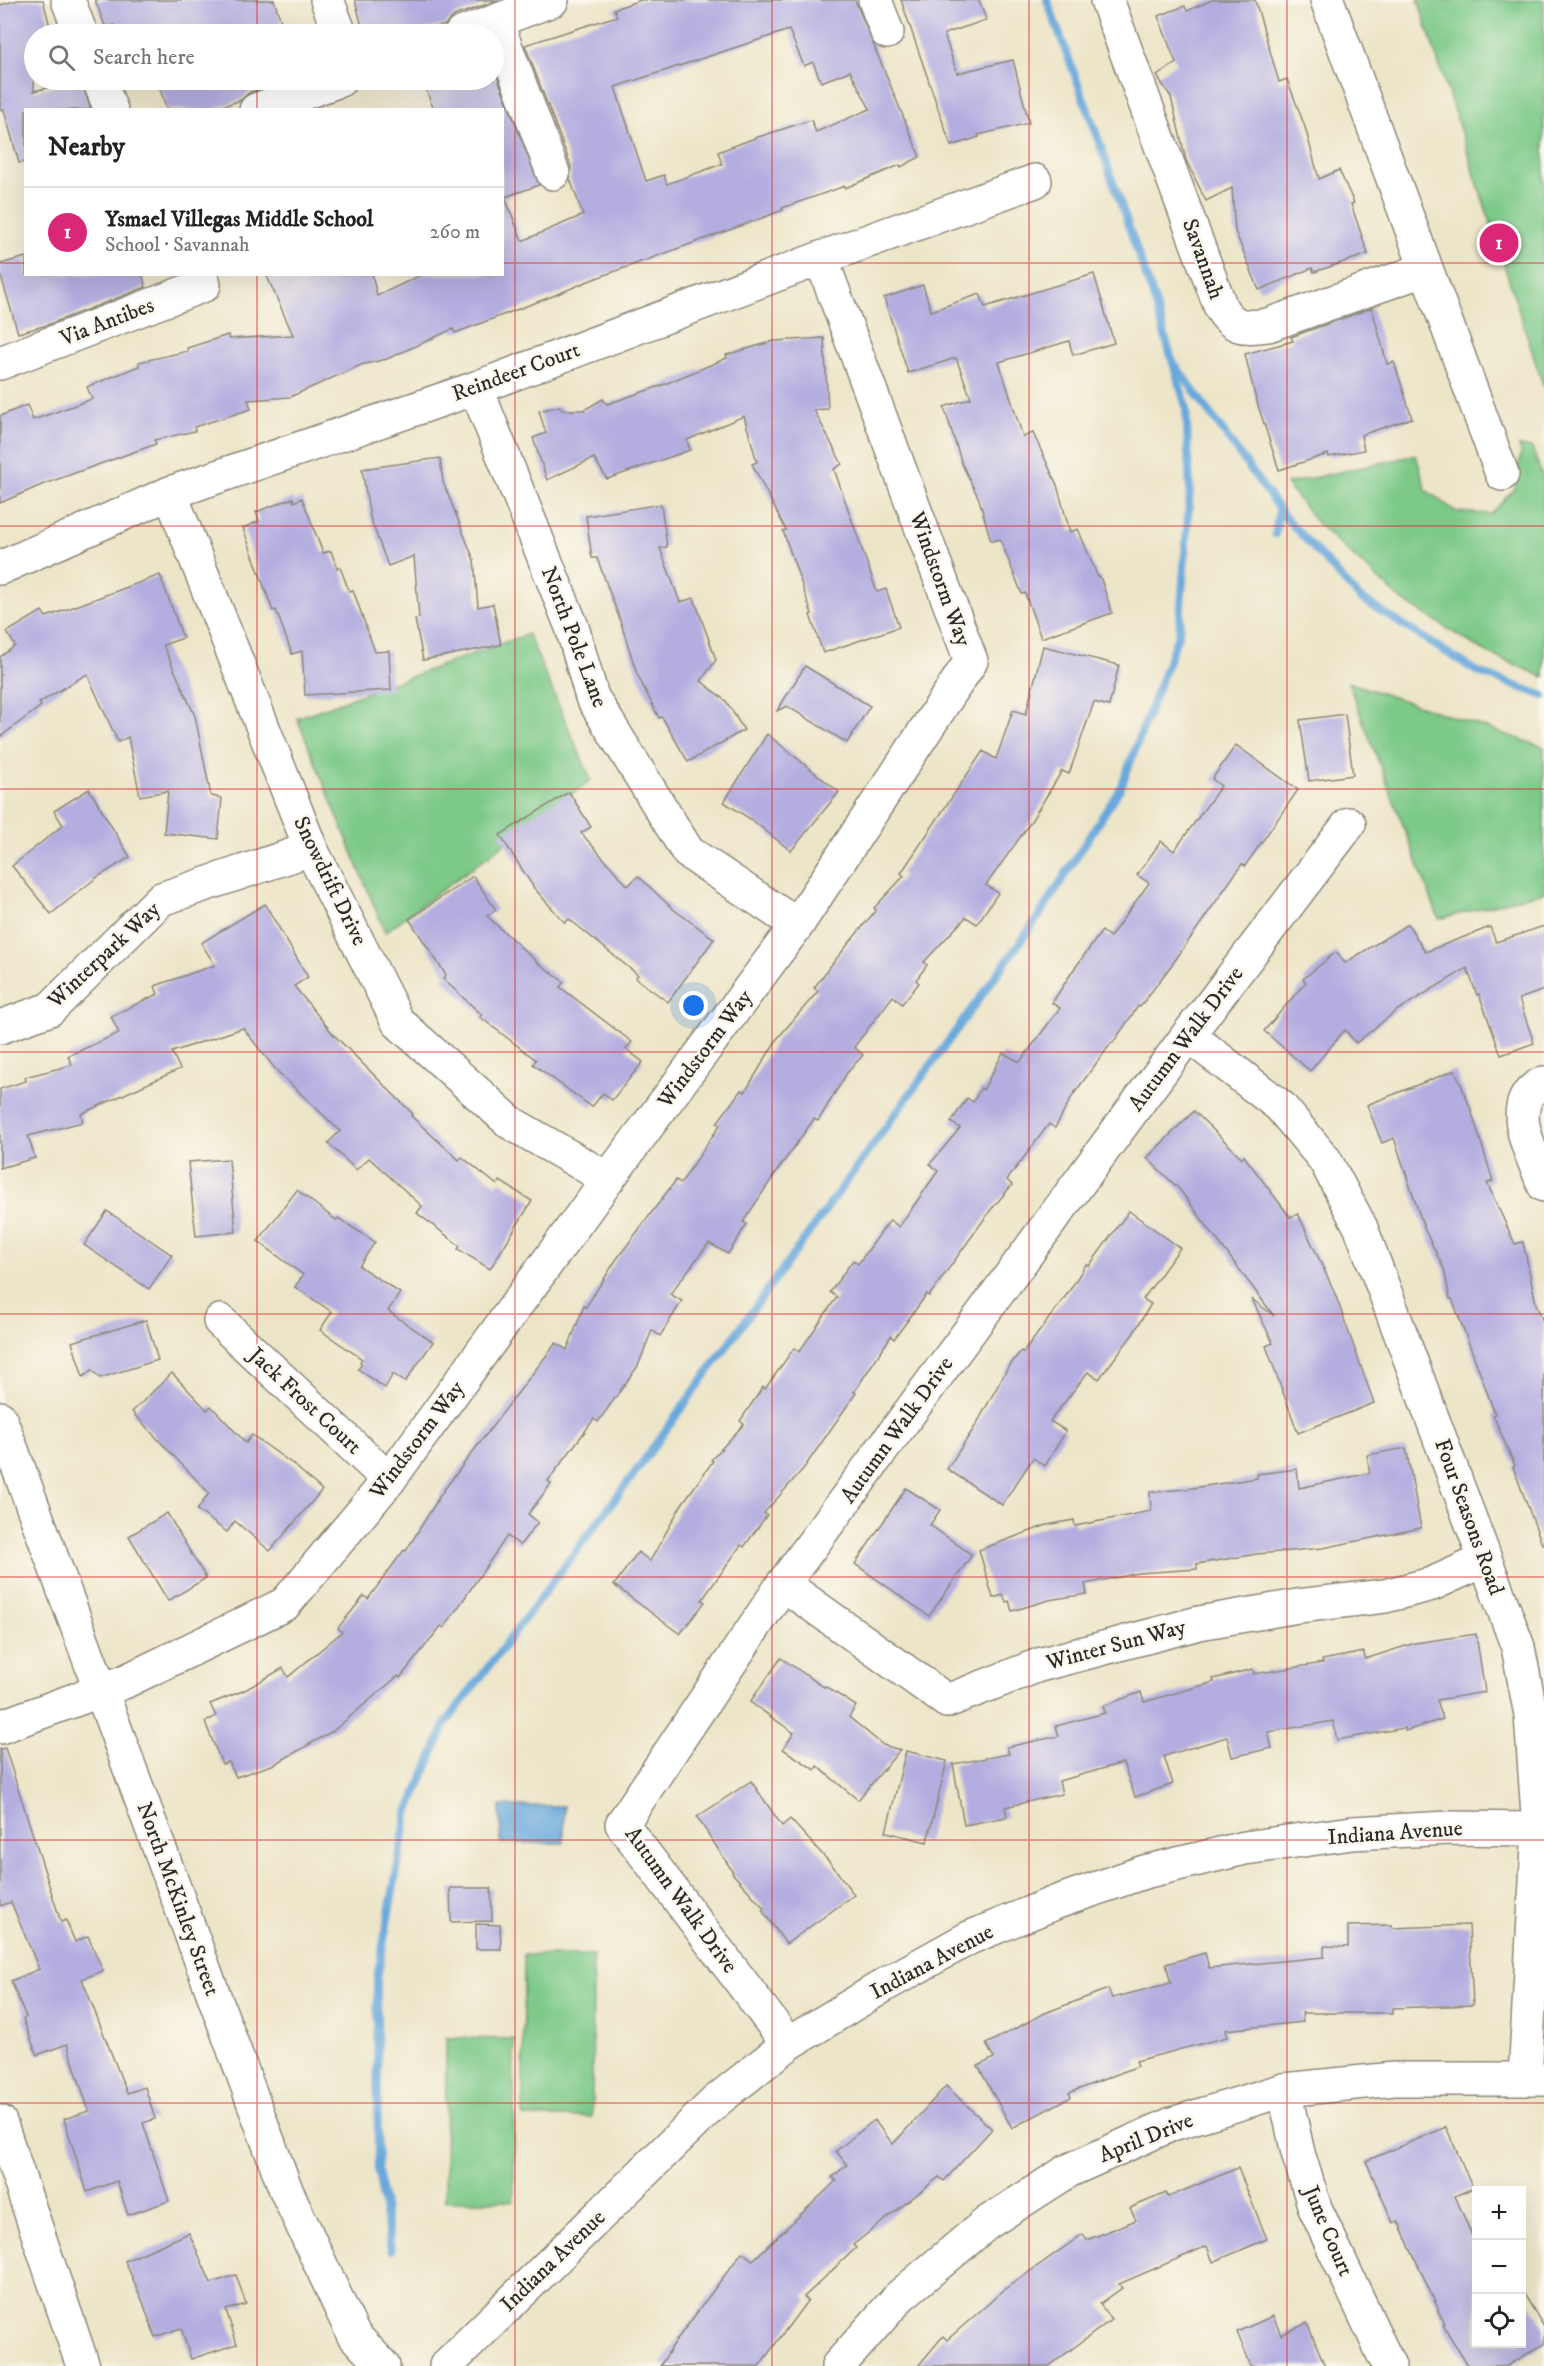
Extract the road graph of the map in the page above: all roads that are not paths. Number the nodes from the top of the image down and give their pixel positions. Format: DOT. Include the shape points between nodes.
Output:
graph roads {
  1 [pos="68,0"];
  2 [pos="327,0"];
  3 [pos="552,0"];
  4 [pos="875,0"];
  5 [pos="1107,0"];
  6 [pos="1327,0"];
  7 [pos="496,21"];
  8 [pos="77,24"];
  9 [pos="336,24"];
  10 [pos="488,24"];
  11 [pos="497,24"];
  12 [pos="887,32"];
  13 [pos="504,42"];
  14 [pos="103,90"];
  15 [pos="312,90"];
  16 [pos="110,108"];
  17 [pos="262,108"];
  18 [pos="553,173"];
  19 [pos="1035,182"];
  20 [pos="821,258"];
  21 [pos="1426,269"];
  22 [pos="202,276"];
  23 [pos="0,363"];
  24 [pos="476,388"];
  25 [pos="1502,474"];
  26 [pos="170,493"];
  27 [pos="0,568"];
  28 [pos="1349,824"];
  29 [pos="311,849"];
  30 [pos="797,926"];
  31 [pos="0,1028"];
  32 [pos="1188,1035"];
  33 [pos="1544,1083"];
  34 [pos="608,1179"];
  35 [pos="1544,1185"];
  36 [pos="220,1321"];
  37 [pos="0,1418"];
  38 [pos="389,1480"];
  39 [pos="1485,1560"];
  40 [pos="783,1584"];
  41 [pos="100,1689"];
  42 [pos="0,1727"];
  43 [pos="1541,1829"];
  44 [pos="788,2044"];
  45 [pos="1534,2079"];
  46 [pos="1284,2090"];
  47 [pos="0,2122"];
  48 [pos="83,2366"];
  49 [pos="383,2366"];
  50 [pos="446,2366"];
  51 [pos="838,2366"];
  52 [pos="1389,2366"];
  1 -- 8 [label="street"];
  2 -- 9 [label="street"];
  3 -- 7 [label="street"];
  4 -- 12 [label="street"];
  5 -- 21 [label="street, Savannah" via="1228,320 1253,327 1268,325"];
  6 -- 21 [label="street"];
  7 -- 10 [label="street"];
  7 -- 11 [label="street"];
  13 -- 18 [label="street"];
  14 -- 16 [label="street"];
  15 -- 17 [label="street"];
  19 -- 20 [label="street, Reindeer Court"];
  20 -- 24 [label="street, Reindeer Court"];
  20 -- 30 [label="street, Windstorm Way" via="970,660"];
  21 -- 25 [label="street"];
  22 -- 23 [label="street, Via Antibes" via="204,285"];
  24 -- 26 [label="street, Reindeer Court"];
  24 -- 30 [label="street, North Pole Lane" via="572,627 592,697 688,852"];
  26 -- 27 [label="street, Reindeer Court"];
  26 -- 29 [label="street, Snowdrift Drive"];
  28 -- 32 [label="street, Autumn Walk Drive"];
  29 -- 31 [label="street, Winterpark Way" via="161,899 50,1009"];
  29 -- 34 [label="street, Snowdrift Drive" via="398,1022 511,1123"];
  30 -- 34 [label="street, Windstorm Way"];
  32 -- 39 [label="street, Four Seasons Road" via="1280,1106 1325,1160 1361,1228"];
  32 -- 40 [label="street, Autumn Walk Drive"];
  33 -- 35 [label="street" via="1522,1103 1521,1115"];
  34 -- 38 [label="street, Windstorm Way"];
  36 -- 38 [label="street, Jack Frost Court"];
  37 -- 41 [label="street, North McKinley Street"];
  38 -- 41 [label="street, Windstorm Way" via="285,1604 124,1682"];
  39 -- 40 [label="street, Winter Sun Way" via="1431,1584 1385,1596 1298,1606 1187,1626 1039,1665 946,1701"];
  39 -- 43 [label="street, Four Seasons Road" via="1518,1647 1531,1715"];
  40 -- 44 [label="street, Autumn Walk Drive" via="622,1824"];
  41 -- 42 [label="street, Windstorm Way"];
  41 -- 49 [label="street, North McKinley Street" via="286,2190 353,2334"];
  43 -- 44 [label="street, Indiana Avenue" via="1352,1833 1245,1848 1144,1872 969,1938"];
  43 -- 45 [label="street, Four Seasons Road"];
  44 -- 50 [label="street, Indiana Avenue" via="715,2102"];
  45 -- 46 [label="street, April Drive" via="1394,2079"];
  46 -- 51 [label="street, April Drive" via="1172,2124 1068,2171 987,2223 900,2296"];
  46 -- 52 [label="street, June Court" via="1315,2208"];
  47 -- 48 [label="street"];
}
